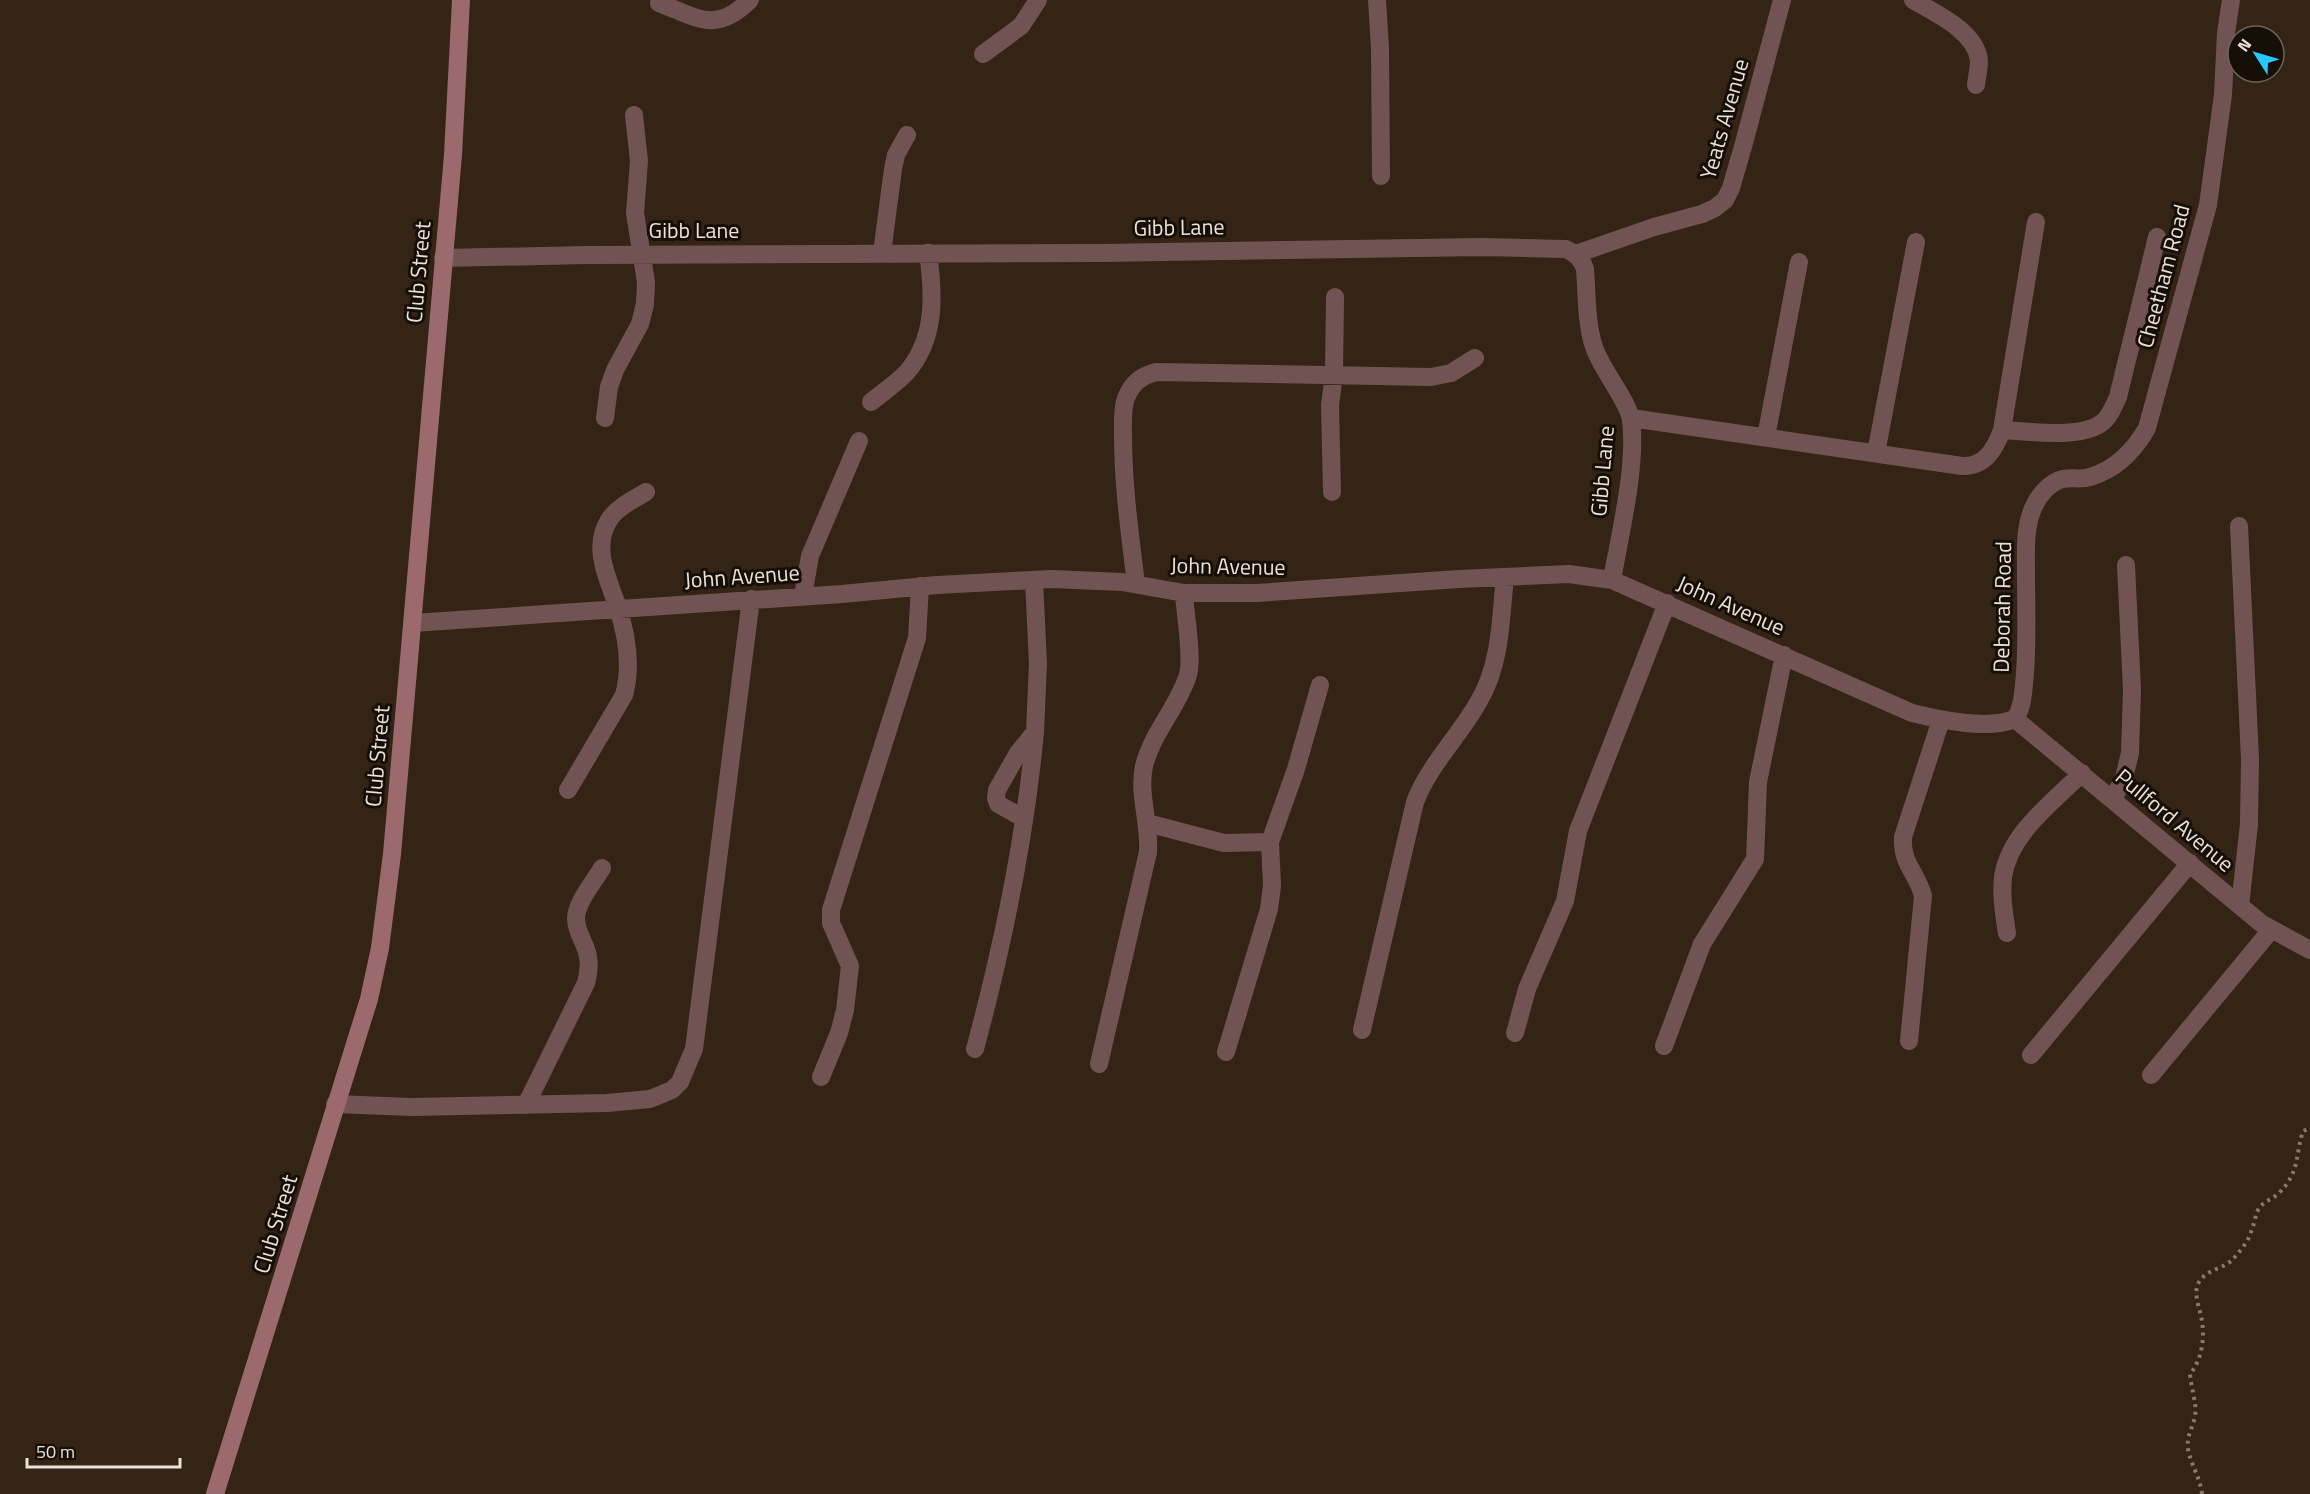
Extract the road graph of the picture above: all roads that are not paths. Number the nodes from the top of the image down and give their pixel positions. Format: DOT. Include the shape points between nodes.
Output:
graph roads {
  1 [pos="461,0"];
  2 [pos="750,0"];
  3 [pos="1038,0"];
  4 [pos="1377,0"];
  5 [pos="1782,0"];
  6 [pos="1913,0"];
  7 [pos="2231,0"];
  8 [pos="659,3"];
  9 [pos="982,54"];
  10 [pos="1976,85"];
  11 [pos="634,115"];
  12 [pos="907,135"];
  13 [pos="1381,176"];
  14 [pos="2036,222"];
  15 [pos="2157,237"];
  16 [pos="1916,242"];
  17 [pos="928,253"];
  18 [pos="882,254"];
  19 [pos="1575,254"];
  20 [pos="643,255"];
  21 [pos="443,258"];
  22 [pos="1799,262"];
  23 [pos="1335,297"];
  24 [pos="1475,358"];
  25 [pos="1335,375"];
  26 [pos="871,402"];
  27 [pos="605,418"];
  28 [pos="1631,418"];
  29 [pos="2002,430"];
  30 [pos="1766,437"];
  31 [pos="859,441"];
  32 [pos="1876,453"];
  33 [pos="646,492"];
  34 [pos="1332,492"];
  35 [pos="2038,498"];
  36 [pos="2239,526"];
  37 [pos="2126,565"];
  38 [pos="1505,577"];
  39 [pos="1034,580"];
  40 [pos="1612,580"];
  41 [pos="1136,584"];
  42 [pos="920,586"];
  43 [pos="1184,593"];
  44 [pos="803,596"];
  45 [pos="751,599"];
  46 [pos="1668,603"];
  47 [pos="618,609"];
  48 [pos="413,623"];
  49 [pos="1784,655"];
  50 [pos="1320,685"];
  51 [pos="2015,719"];
  52 [pos="1941,720"];
  53 [pos="1035,732"];
  54 [pos="2082,774"];
  55 [pos="568,790"];
  56 [pos="2113,799"];
  57 [pos="1023,818"];
  58 [pos="1147,823"];
  59 [pos="1270,843"];
  60 [pos="2190,863"];
  61 [pos="602,868"];
  62 [pos="2240,906"];
  63 [pos="2271,930"];
  64 [pos="2007,933"];
  65 [pos="2310,950"];
  66 [pos="1362,1030"];
  67 [pos="1515,1033"];
  68 [pos="1909,1041"];
  69 [pos="1664,1046"];
  70 [pos="975,1049"];
  71 [pos="1226,1052"];
  72 [pos="2031,1055"];
  73 [pos="1099,1064"];
  74 [pos="2151,1075"];
  75 [pos="821,1077"];
  76 [pos="335,1104"];
  77 [pos="526,1105"];
  78 [pos="215,1494"];
  1 -- 21 [label="main road, Club Street"];
  2 -- 8 [label="street" via="720,21"];
  3 -- 9 [label="street" via="1021,26"];
  4 -- 13 [label="street"];
  5 -- 19 [label="street, Yeats Avenue" via="1725,200 1701,214"];
  6 -- 10 [label="street" via="1969,38 1979,59"];
  7 -- 35 [label="street, Cheetham Road" via="2208,205 2147,428 2126,458 2111,468 2089,478 2062,479"];
  11 -- 20 [label="street" via="639,161 635,213"];
  12 -- 18 [label="street" via="893,169"];
  14 -- 29 [label="street"];
  15 -- 29 [label="street" via="2118,397 2106,420 2097,427 2077,432"];
  16 -- 32 [label="street"];
  17 -- 18 [label="street, Gibb Lane"];
  17 -- 19 [label="street, Gibb Lane" via="1555,247"];
  17 -- 26 [label="street" via="932,307 926,338 906,373"];
  18 -- 20 [label="street, Gibb Lane"];
  19 -- 28 [label="street, Gibb Lane" via="1585,270 1593,346"];
  20 -- 21 [label="street, Gibb Lane"];
  20 -- 27 [label="street" via="645,304 640,324 609,387"];
  21 -- 48 [label="main road, Club Street"];
  22 -- 30 [label="street"];
  23 -- 25 [label="street"];
  24 -- 25 [label="street" via="1451,373 1431,377"];
  25 -- 34 [label="street" via="1330,405"];
  25 -- 41 [label="street" via="1156,372 1136,383 1125,401 1123,456"];
  28 -- 30 [label="street"];
  28 -- 40 [label="street, Gibb Lane" via="1627,492"];
  29 -- 32 [label="street" via="1986,459 1972,466"];
  30 -- 32 [label="street"];
  31 -- 44 [label="street" via="810,556"];
  33 -- 47 [label="street" via="619,508 604,531 606,580"];
  35 -- 51 [label="street, Deborah Road" via="2028,527 2026,664 2022,705"];
  36 -- 62 [label="street" via="2250,759 2249,824"];
  37 -- 56 [label="street" via="2132,690 2130,753 2124,778"];
  38 -- 40 [label="street, John Avenue" via="1585,575"];
  38 -- 43 [label="street, John Avenue" via="1257,593"];
  38 -- 66 [label="street" via="1496,655 1486,688 1415,802"];
  39 -- 41 [label="street, John Avenue"];
  39 -- 42 [label="street, John Avenue"];
  39 -- 53 [label="street" via="1038,664"];
  40 -- 46 [label="street, John Avenue"];
  41 -- 43 [label="street, John Avenue"];
  42 -- 44 [label="street, John Avenue"];
  42 -- 75 [label="street" via="917,638 831,910 831,923 850,966 839,1033"];
  43 -- 58 [label="street" via="1190,665 1147,758 1142,785"];
  44 -- 45 [label="street, John Avenue"];
  45 -- 47 [label="street, John Avenue"];
  45 -- 77 [label="street" via="695,1038 685,1073 672,1090 650,1099"];
  46 -- 49 [label="street, John Avenue"];
  46 -- 67 [label="street" via="1578,831 1565,901 1527,989"];
  47 -- 48 [label="street, John Avenue"];
  47 -- 55 [label="street" via="628,651 628,680 624,694"];
  48 -- 76 [label="main road, Club Street" via="380,948 369,999"];
  49 -- 52 [label="street, John Avenue" via="1894,706"];
  49 -- 69 [label="street" via="1757,788 1755,859 1702,944"];
  50 -- 59 [label="street"];
  51 -- 52 [label="street, John Avenue" via="1991,723"];
  51 -- 54 [label="street, Pullford Avenue"];
  52 -- 68 [label="street" via="1902,837 1904,857 1923,896"];
  53 -- 57 [label="street"];
  53 -- 57 [label="street" via="1018,753 996,795 998,804"];
  54 -- 56 [label="street, Pullford Avenue"];
  54 -- 64 [label="street" via="2013,847 2003,882"];
  56 -- 60 [label="street, Pullford Avenue"];
  57 -- 70 [label="street" via="996,971"];
  58 -- 59 [label="street" via="1224,843"];
  58 -- 73 [label="street" via="1148,852"];
  59 -- 71 [label="street" via="1269,909"];
  60 -- 62 [label="street, Pullford Avenue"];
  60 -- 72 [label="street"];
  61 -- 77 [label="street" via="575,918 589,956 586,983"];
  62 -- 63 [label="street, Pullford Avenue"];
  63 -- 65 [label="street, Pullford Avenue"];
  63 -- 74 [label="street"];
  76 -- 77 [label="street"];
  76 -- 78 [label="main road, Club Street"];
}
